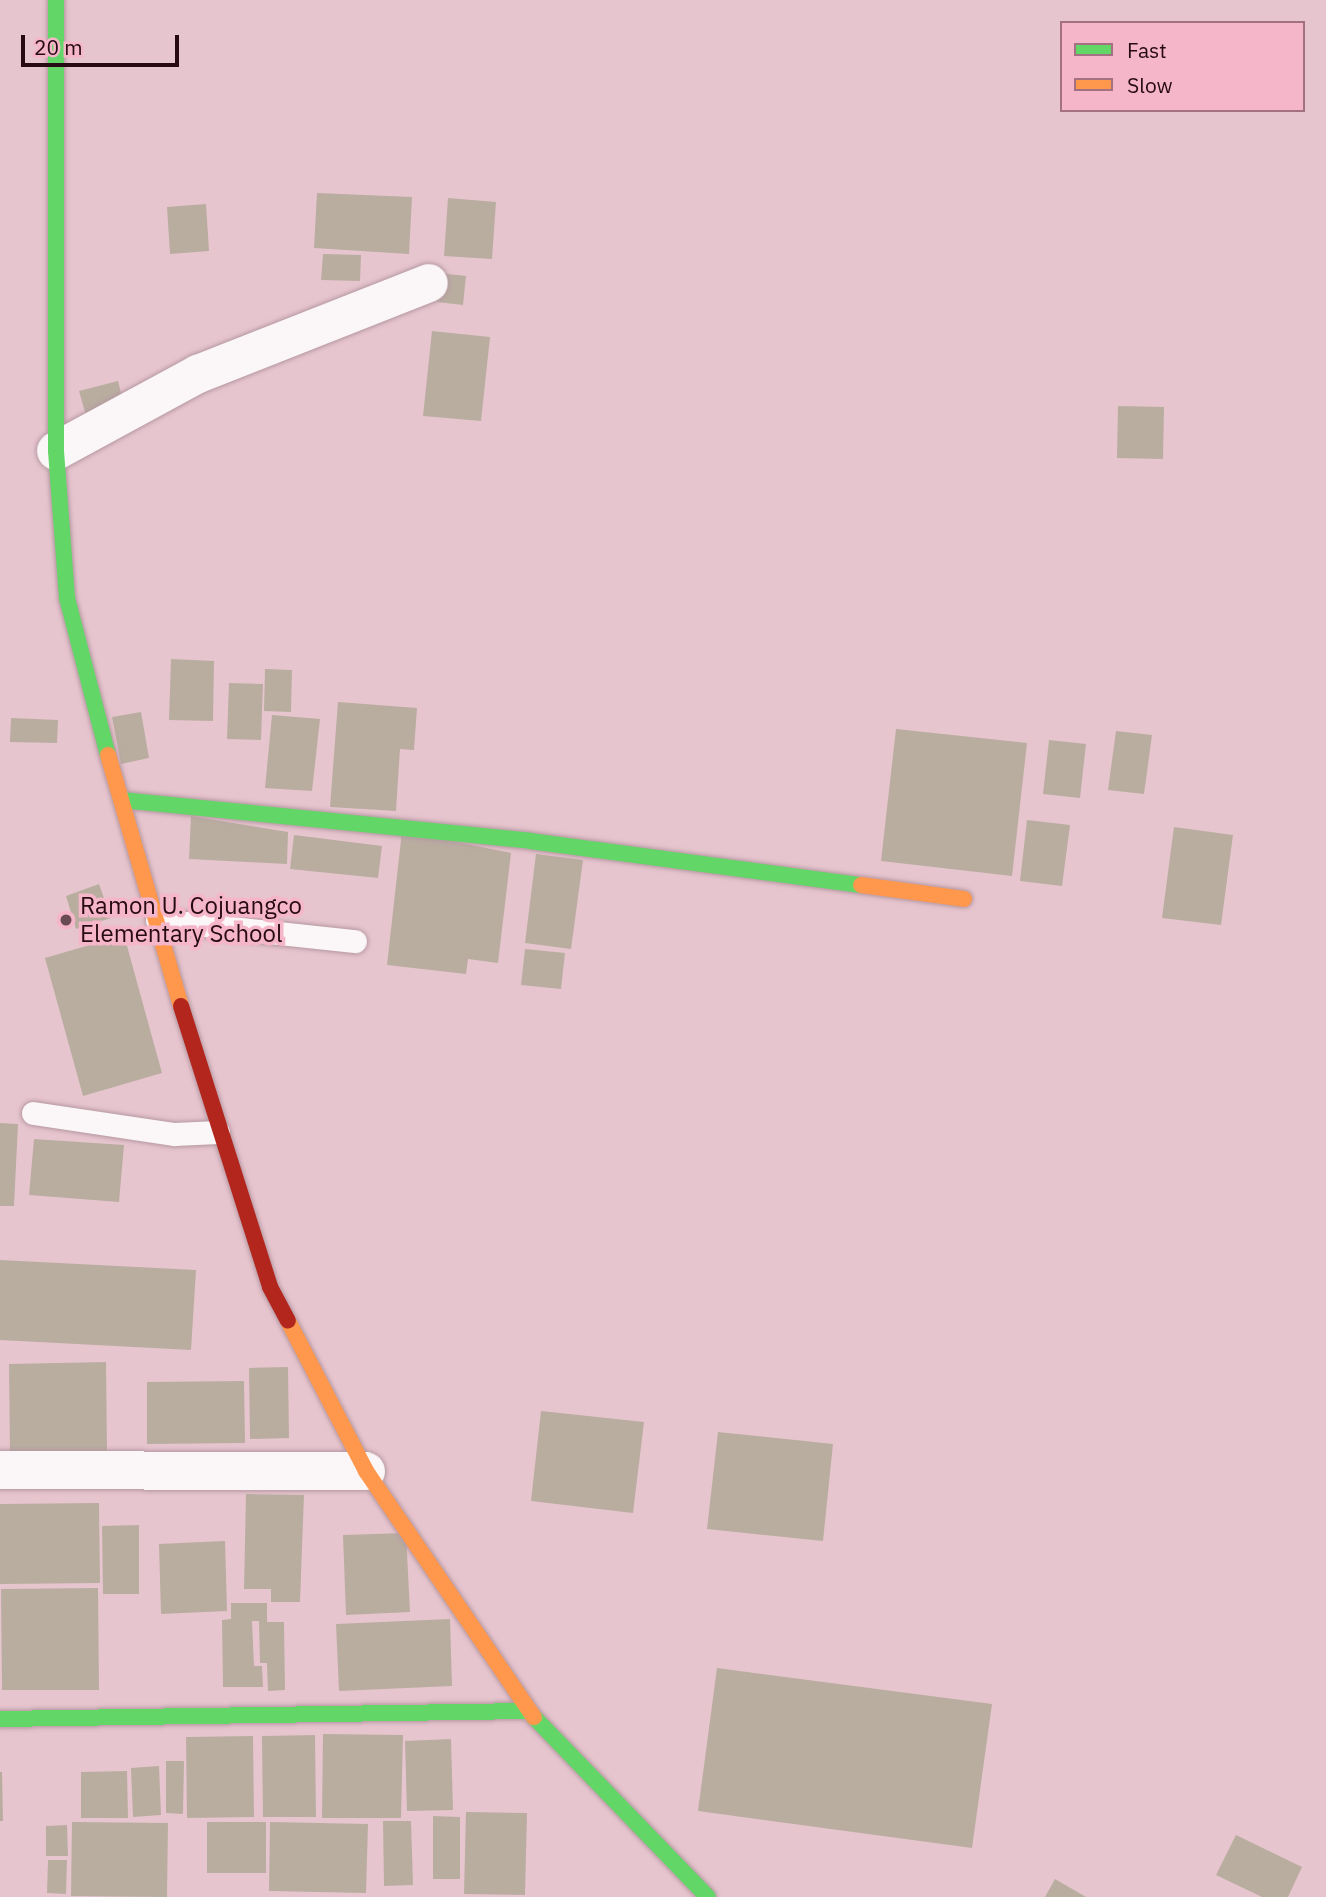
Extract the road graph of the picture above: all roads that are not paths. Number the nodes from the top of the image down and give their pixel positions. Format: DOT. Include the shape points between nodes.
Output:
graph roads {
  1 [pos="56,0"];
  2 [pos="429,283"];
  3 [pos="56,451"];
  4 [pos="122,800"];
  5 [pos="964,899"];
  6 [pos="157,920"];
  7 [pos="355,941"];
  8 [pos="33,1113"];
  9 [pos="218,1132"];
  10 [pos="0,1471"];
  11 [pos="366,1471"];
  12 [pos="528,1712"];
  13 [pos="0,1719"];
  14 [pos="708,1897"];
  1 -- 3 [label="street"];
  2 -- 3 [label="street" via="198,374"];
  3 -- 4 [label="street" via="67,598 76,645"];
  4 -- 5 [label="street" via="530,841"];
  4 -- 6 [label="street"];
  6 -- 7 [label="lane"];
  6 -- 9 [label="street"];
  8 -- 9 [label="lane" via="174,1133"];
  9 -- 11 [label="street" via="270,1287"];
  10 -- 11 [label="street"];
  11 -- 12 [label="street"];
  12 -- 13 [label="street"];
  12 -- 14 [label="street"];
}
